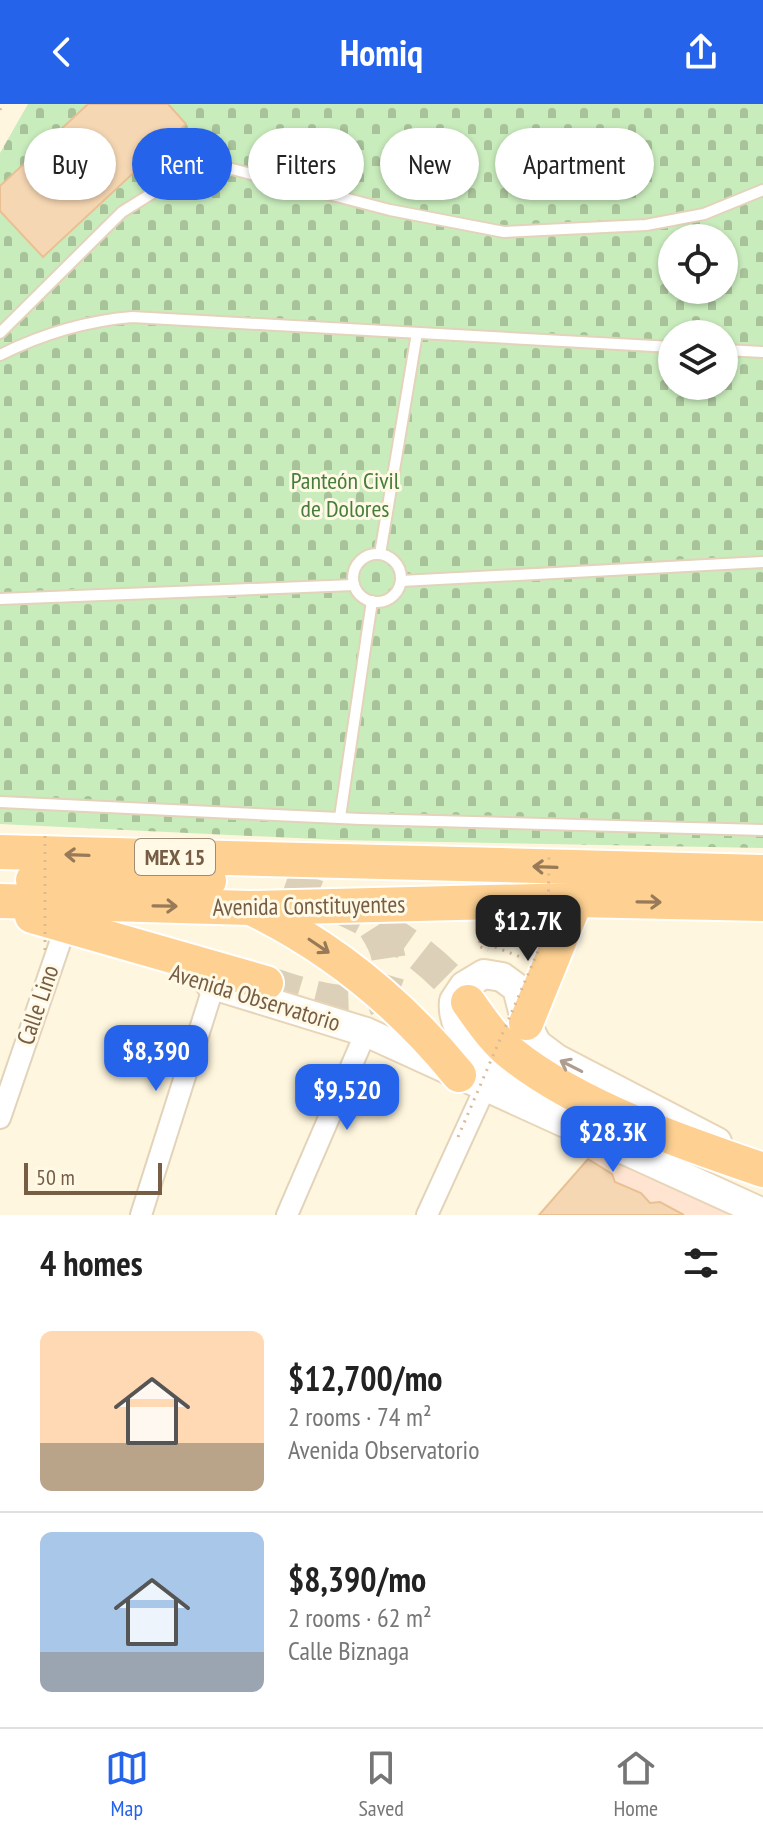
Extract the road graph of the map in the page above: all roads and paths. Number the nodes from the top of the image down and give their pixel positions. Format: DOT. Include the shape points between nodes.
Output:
graph roads {
  1 [pos="2,104"];
  2 [pos="0,110"];
  3 [pos="763,190"];
  4 [pos="0,333"];
  5 [pos="417,333"];
  6 [pos="658,346"];
  7 [pos="738,351"];
  8 [pos="763,352"];
  9 [pos="0,355"];
  10 [pos="380,554"];
  11 [pos="763,562"];
  12 [pos="401,581"];
  13 [pos="354,585"];
  14 [pos="0,599"];
  15 [pos="372,601"];
  16 [pos="0,802"];
  17 [pos="340,817"];
  18 [pos="763,830"];
  19 [pos="45,836"];
  20 [pos="0,852"];
  21 [pos="549,855"];
  22 [pos="763,872"];
  23 [pos="0,880"];
  24 [pos="285,885"];
  25 [pos="576,900"];
  26 [pos="0,901"];
  27 [pos="763,904"];
  28 [pos="251,908"];
  29 [pos="0,910"];
  30 [pos="47,935"];
  31 [pos="480,941"];
  32 [pos="524,958"];
  33 [pos="266,983"];
  34 [pos="214,985"];
  35 [pos="468,1002"];
  36 [pos="526,1023"];
  37 [pos="366,1032"];
  38 [pos="472,1081"];
  39 [pos="0,1118"];
  40 [pos="563,1122"];
  41 [pos="458,1137"];
  42 [pos="763,1169"];
  43 [pos="736,1208"];
  44 [pos="763,1213"];
  45 [pos="141,1215"];
  46 [pos="287,1215"];
  47 [pos="427,1215"];
  1 -- 2 [label="path"];
  3 -- 4 [label="lane" via="704,214 646,225 504,232 390,210 232,169 183,174 122,212"];
  5 -- 6 [label="lane"];
  5 -- 9 [label="lane" via="132,317 94,320"];
  5 -- 10 [label="lane"];
  7 -- 8 [label="lane"];
  10 -- 12 [label="lane" via="396,563"];
  10 -- 13 [label="lane" via="356,566"];
  11 -- 12 [label="lane"];
  12 -- 15 [label="lane" via="392,597"];
  13 -- 14 [label="lane"];
  13 -- 15 [label="lane"];
  15 -- 17 [label="lane"];
  16 -- 17 [label="lane"];
  17 -- 18 [label="lane"];
  19 -- 30 [label="path, bridge"];
  22 -- 20 [label="highway, Avenida Constituyentes / MEX 15, one-way"];
  21 -- 41 [label="path, bridge" via="548,928"];
  23 -- 24 [label="highway"];
  25 -- 27 [label="highway, Avenida Constituyentes / MEX 15, one-way"];
  25 -- 28 [label="highway, Avenida Constituyentes / MEX 15"];
  25 -- 36 [label="highway"];
  26 -- 28 [label="highway, Avenida Constituyentes / MEX 15, one-way"];
  28 -- 38 [label="highway, one-way" via="353,969"];
  29 -- 30 [label="highway"];
  30 -- 33 [label="highway"];
  30 -- 34 [label="main road, Avenida Observatorio"];
  30 -- 39 [label="street, Calle Lino"];
  31 -- 32 [label="path"];
  34 -- 37 [label="main road, Avenida Observatorio"];
  34 -- 45 [label="street"];
  35 -- 42 [label="highway" via="509,1053 572,1093"];
  36 -- 40 [label="main road, Avenida Observatorio" via="517,988 502,977 484,974 464,986 454,1001 466,1040"];
  42 -- 36 [label="main road, Avenida Observatorio, one-way" via="557,1059 537,1044"];
  37 -- 38 [label="main road, Avenida Observatorio"];
  37 -- 46 [label="street"];
  38 -- 40 [label="main road, Avenida Observatorio"];
  38 -- 47 [label="street"];
  40 -- 43 [label="main road, Avenida Observatorio"];
  43 -- 44 [label="main road, Avenida Observatorio"];
}
